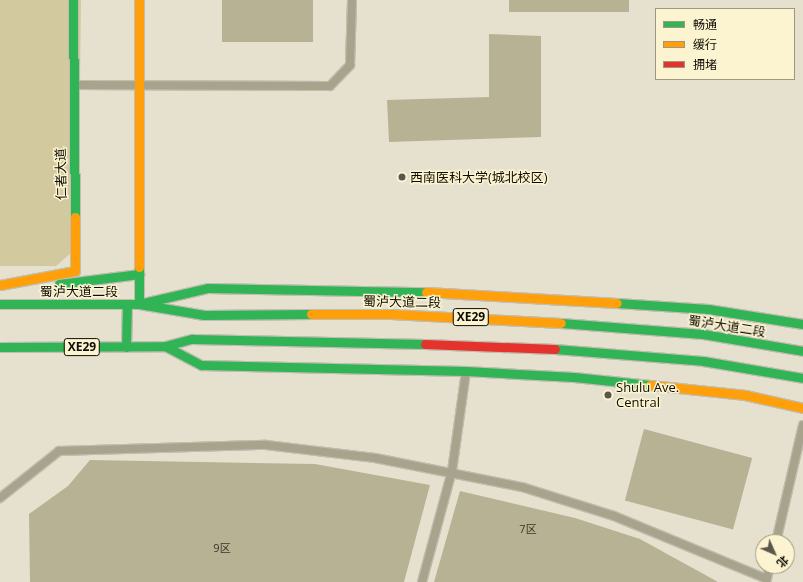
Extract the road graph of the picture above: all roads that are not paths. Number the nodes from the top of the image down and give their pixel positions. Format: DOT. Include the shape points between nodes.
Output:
graph roads {
  1 [pos="73,0"];
  2 [pos="139,0"];
  3 [pos="352,0"];
  4 [pos="139,84"];
  5 [pos="74,85"];
  6 [pos="139,274"];
  7 [pos="0,285"];
  8 [pos="0,291"];
  9 [pos="0,304"];
  10 [pos="127,304"];
  11 [pos="138,304"];
  12 [pos="803,324"];
  13 [pos="165,346"];
  14 [pos="0,347"];
  15 [pos="126,347"];
  16 [pos="803,351"];
  17 [pos="466,371"];
  18 [pos="803,378"];
  19 [pos="803,408"];
  20 [pos="803,426"];
  21 [pos="452,471"];
  22 [pos="0,498"];
  23 [pos="778,534"];
  24 [pos="766,580"];
  25 [pos="422,582"];
  1 -- 5 [label="main road, 仁者大道"];
  2 -- 4 [label="main road"];
  3 -- 4 [label="lane" via="350,65 330,86"];
  4 -- 5 [label="lane"];
  4 -- 6 [label="main road"];
  5 -- 7 [label="main road, 仁者大道" via="75,271"];
  6 -- 8 [label="main road"];
  6 -- 11 [label="main road"];
  9 -- 10 [label="main road, 蜀泸大道二段 / XE29"];
  10 -- 11 [label="main road, 蜀泸大道二段 / XE29"];
  10 -- 15 [label="main road"];
  11 -- 12 [label="main road" via="208,288 465,293 708,309"];
  11 -- 16 [label="main road, 蜀泸大道二段 / XE29" via="204,315 391,314 638,327 702,334"];
  13 -- 15 [label="main road, XE29"];
  13 -- 17 [label="main road" via="201,365"];
  13 -- 18 [label="main road, XE29" via="192,340 515,346 703,361"];
  14 -- 15 [label="main road, XE29"];
  17 -- 19 [label="main road" via="677,386 745,395"];
  17 -- 21 [label="lane"];
  20 -- 23 [label="lane"];
  21 -- 22 [label="lane" via="375,458 266,445 59,451"];
  21 -- 24 [label="lane" via="522,486 614,516"];
  21 -- 25 [label="lane"];
}
